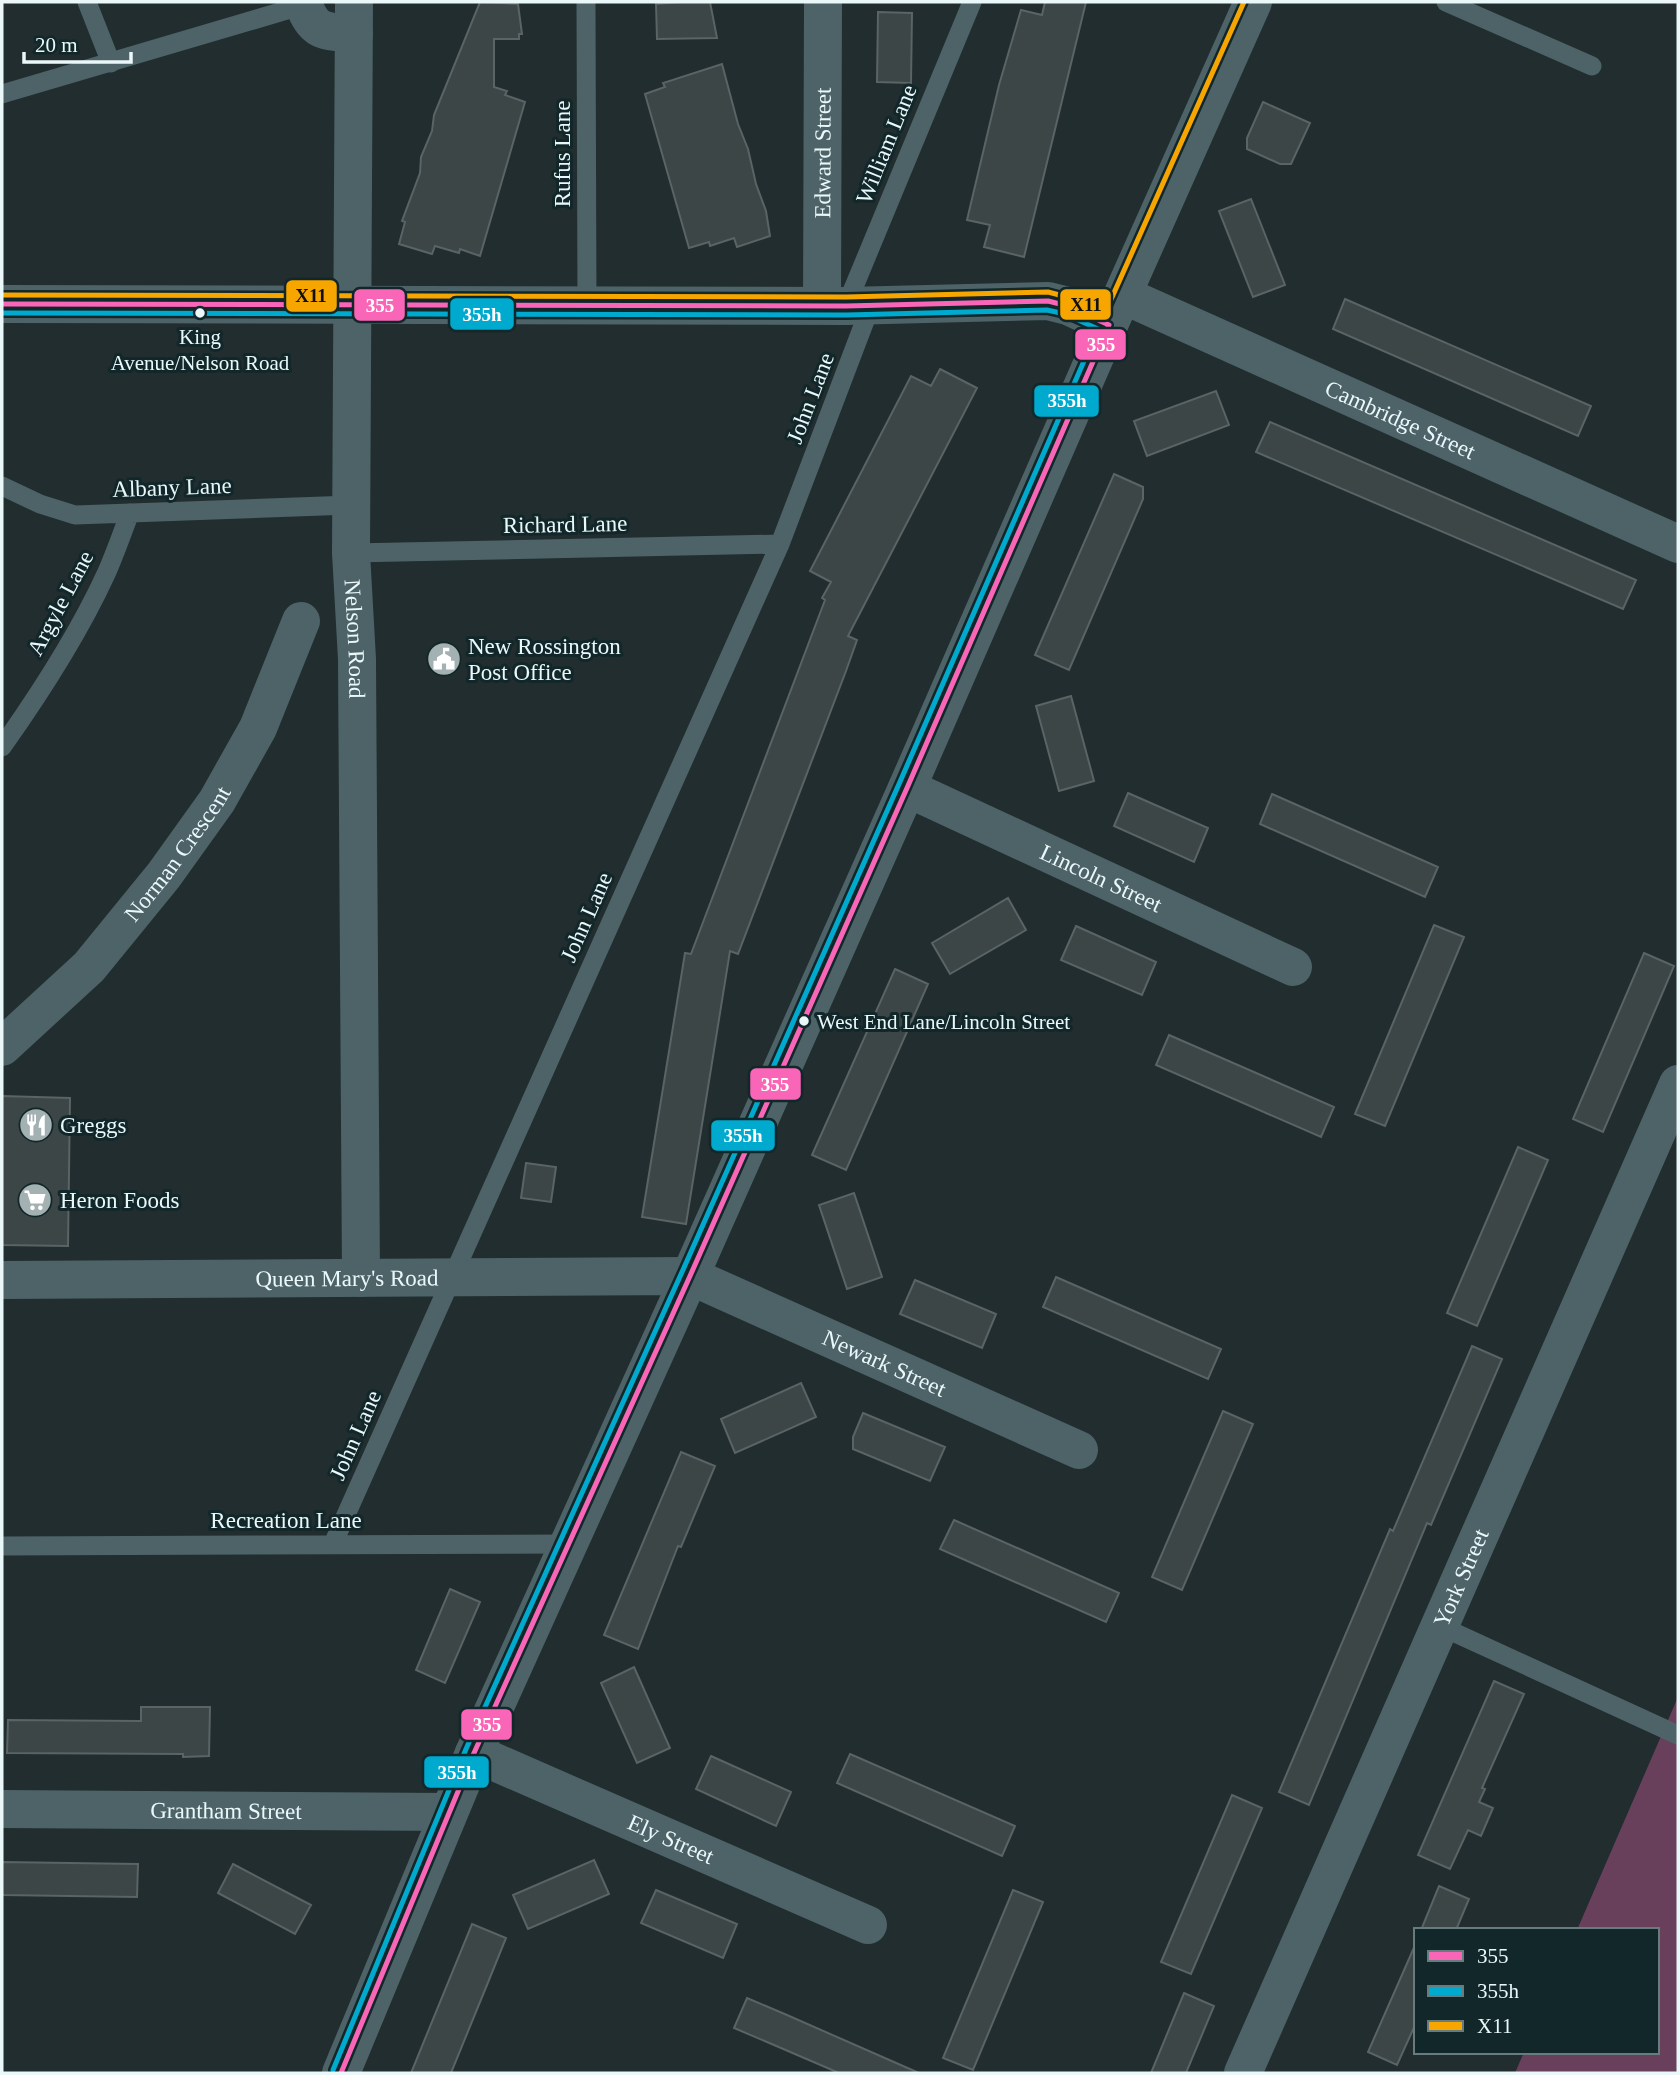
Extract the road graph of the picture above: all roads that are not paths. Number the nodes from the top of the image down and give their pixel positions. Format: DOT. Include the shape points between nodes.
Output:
graph roads {
  1 [pos="87,2"];
  2 [pos="586,2"];
  3 [pos="823,2"];
  4 [pos="972,2"];
  5 [pos="1253,2"];
  6 [pos="1446,2"];
  7 [pos="303,4"];
  8 [pos="354,18"];
  9 [pos="111,62"];
  10 [pos="1592,66"];
  11 [pos="2,94"];
  12 [pos="2,304"];
  13 [pos="354,305"];
  14 [pos="587,306"];
  15 [pos="846,306"];
  16 [pos="1116,310"];
  17 [pos="2,486"];
  18 [pos="351,505"];
  19 [pos="130,513"];
  20 [pos="780,544"];
  21 [pos="1678,544"];
  22 [pos="351,553"];
  23 [pos="301,621"];
  24 [pos="2,747"];
  25 [pos="907,788"];
  26 [pos="1293,967"];
  27 [pos="2,1048"];
  28 [pos="1678,1084"];
  29 [pos="452,1276"];
  30 [pos="690,1276"];
  31 [pos="361,1278"];
  32 [pos="2,1280"];
  33 [pos="1079,1450"];
  34 [pos="333,1544"];
  35 [pos="570,1544"];
  36 [pos="2,1546"];
  37 [pos="1440,1626"];
  38 [pos="1678,1735"];
  39 [pos="474,1752"];
  40 [pos="2,1810"];
  41 [pos="449,1812"];
  42 [pos="867,1925"];
  43 [pos="341,2073"];
  44 [pos="1243,2073"];
  1 -- 9 [label="lane"];
  2 -- 14 [label="lane, Rufus Lane"];
  3 -- 15 [label="street, Edward Street"];
  4 -- 15 [label="lane, William Lane"];
  5 -- 16 [label="street"];
  6 -- 10 [label="lane"];
  7 -- 8 [label="street" via="311,22 323,31"];
  7 -- 9 [label="lane"];
  8 -- 13 [label="street, Nelson Road"];
  9 -- 11 [label="lane"];
  12 -- 13 [label="street, Cambridge Street"];
  13 -- 14 [label="street, Cambridge Street"];
  13 -- 18 [label="street, Nelson Road"];
  14 -- 15 [label="street, Cambridge Street"];
  15 -- 16 [label="street, Cambridge Street" via="1048,301"];
  15 -- 20 [label="lane, John Lane"];
  16 -- 21 [label="street, Cambridge Street"];
  16 -- 25 [label="street"];
  17 -- 19 [label="lane, Albany Lane" via="40,505 75,515"];
  18 -- 19 [label="lane, Albany Lane"];
  18 -- 22 [label="street, Nelson Road"];
  19 -- 24 [label="lane, Argyle Lane" via="107,573 76,632"];
  20 -- 22 [label="lane, Richard Lane"];
  20 -- 29 [label="lane, John Lane"];
  22 -- 31 [label="street, Nelson Road" via="357,659"];
  23 -- 27 [label="street, Norman Crescent" via="258,728 217,801 89,967"];
  25 -- 26 [label="street, Lincoln Street"];
  25 -- 30 [label="street"];
  28 -- 37 [label="street, York Street"];
  29 -- 30 [label="street, Queen Mary's Road"];
  29 -- 31 [label="street, Queen Mary's Road"];
  29 -- 34 [label="lane, John Lane"];
  30 -- 33 [label="street, Newark Street"];
  30 -- 35 [label="street"];
  31 -- 32 [label="street, Queen Mary's Road"];
  34 -- 35 [label="lane, Recreation Lane"];
  34 -- 36 [label="lane, Recreation Lane"];
  35 -- 39 [label="street"];
  37 -- 38 [label="lane"];
  37 -- 44 [label="street, York Street"];
  39 -- 41 [label="street"];
  39 -- 42 [label="street, Ely Street"];
  40 -- 41 [label="street, Grantham Street"];
  41 -- 43 [label="street"];
}
